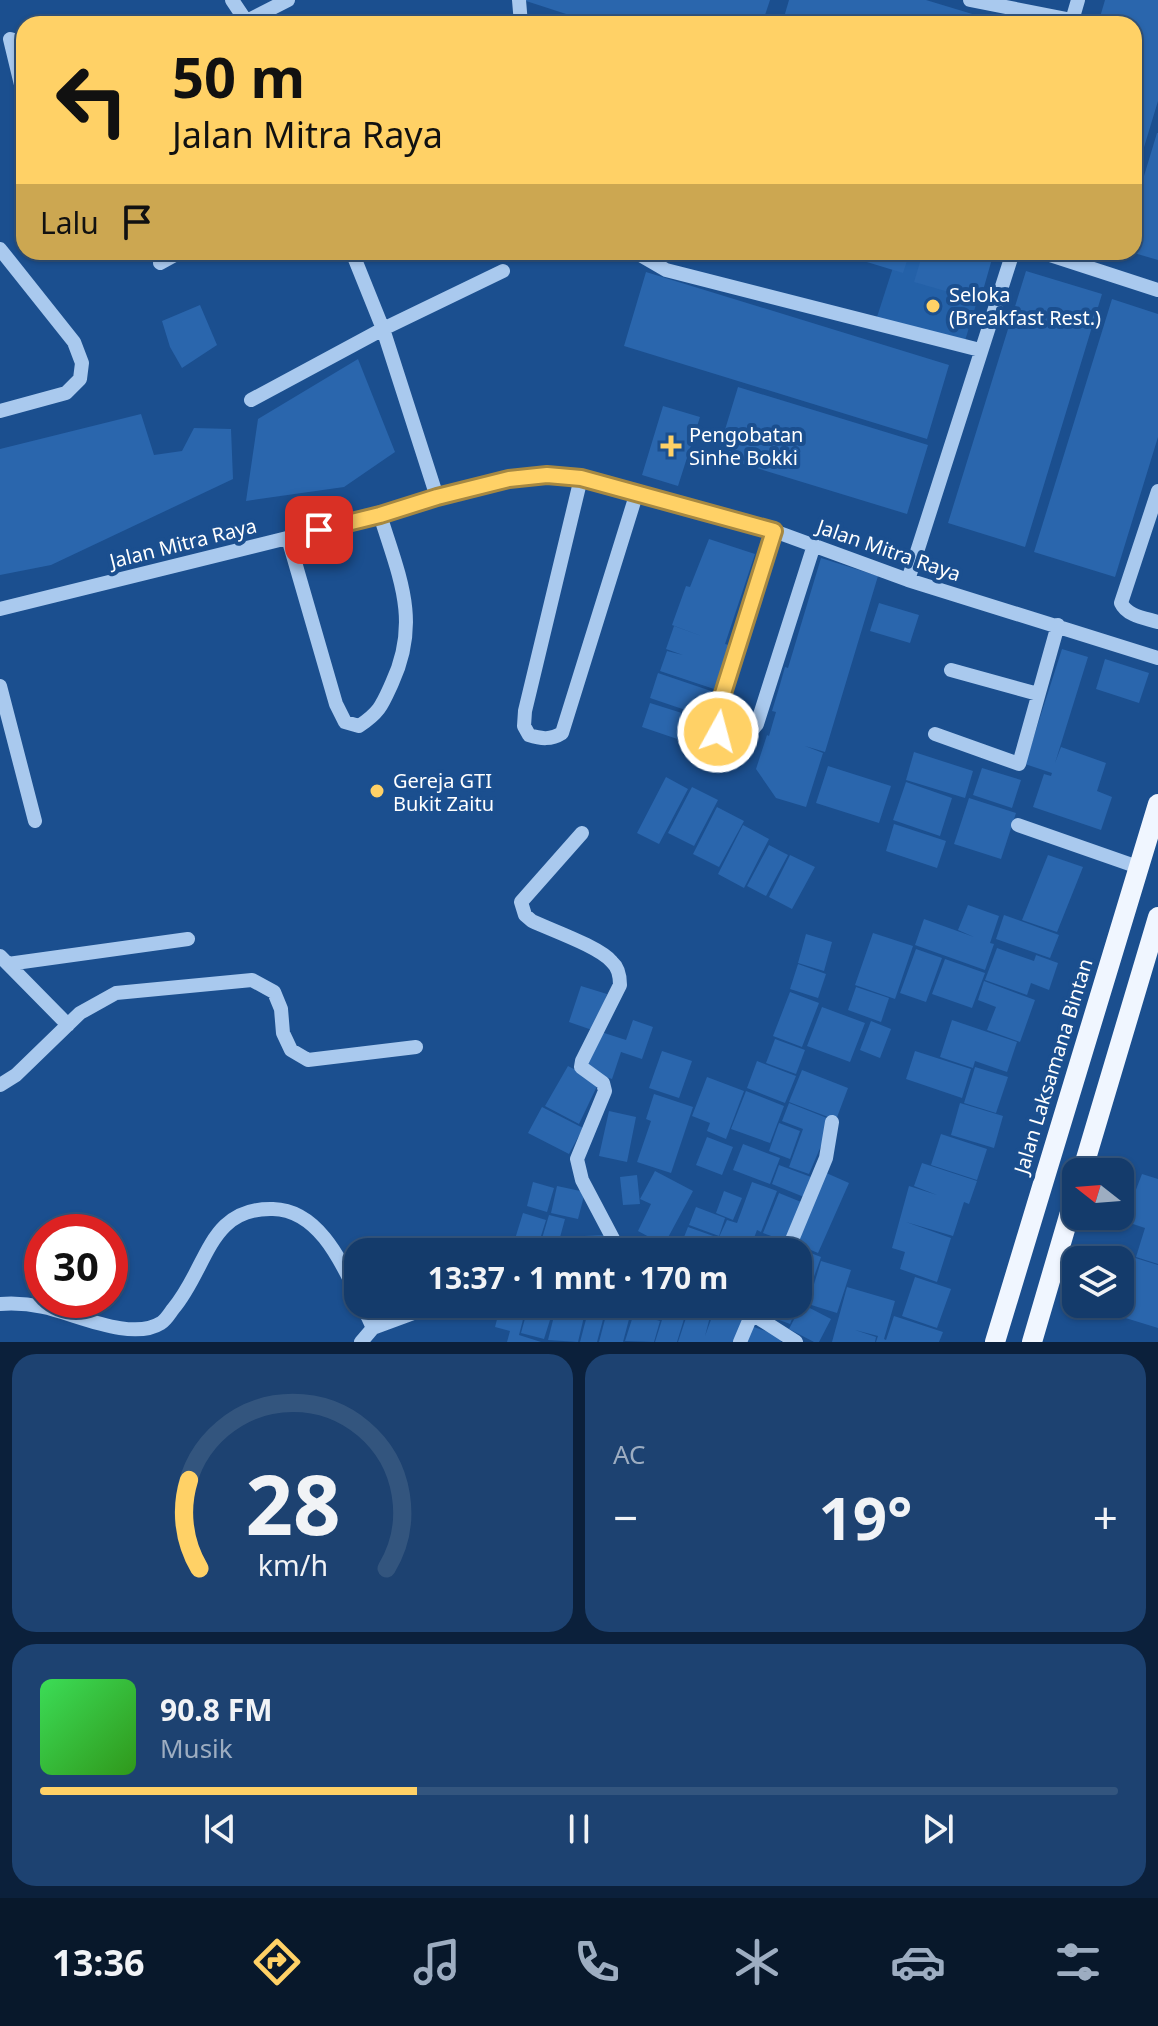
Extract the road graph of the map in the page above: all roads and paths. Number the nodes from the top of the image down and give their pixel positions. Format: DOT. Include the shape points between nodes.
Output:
graph roads {
  1 [pos="288,0"];
  2 [pos="970,0"];
  3 [pos="258,16"];
  4 [pos="1043,16"];
  5 [pos="16,41"];
  6 [pos="16,64"];
  7 [pos="0,249"];
  8 [pos="165,260"];
  9 [pos="355,260"];
  10 [pos="649,260"];
  11 [pos="1010,260"];
  12 [pos="1066,260"];
  13 [pos="160,263"];
  14 [pos="503,271"];
  15 [pos="1158,290"];
  16 [pos="383,329"];
  17 [pos="980,350"];
  18 [pos="251,400"];
  19 [pos="0,411"];
  20 [pos="581,478"];
  21 [pos="1158,491"];
  22 [pos="637,492"];
  23 [pos="437,497"];
  24 [pos="380,515"];
  25 [pos="774,531"];
  26 [pos="288,538"];
  27 [pos="814,545"];
  28 [pos="908,580"];
  29 [pos="0,609"];
  30 [pos="1158,622"];
  31 [pos="1058,625"];
  32 [pos="1158,658"];
  33 [pos="951,670"];
  34 [pos="0,686"];
  35 [pos="1038,694"];
  36 [pos="935,734"];
  37 [pos="1158,804"];
  38 [pos="35,821"];
  39 [pos="1018,825"];
  40 [pos="582,833"];
  41 [pos="1148,871"];
  42 [pos="1158,917"];
  43 [pos="188,939"];
  44 [pos="4,960"];
  45 [pos="68,1025"];
  46 [pos="416,1047"];
  47 [pos="0,1085"];
  48 [pos="832,1122"];
  49 [pos="1086,1158"];
  50 [pos="1065,1230"];
  51 [pos="612,1238"];
  52 [pos="793,1238"];
  53 [pos="344,1268"];
  54 [pos="0,1304"];
  55 [pos="368,1318"];
  56 [pos="400,1318"];
  57 [pos="754,1318"];
  58 [pos="757,1318"];
  59 [pos="373,1328"];
  60 [pos="361,1342"];
  61 [pos="740,1342"];
  62 [pos="796,1342"];
  63 [pos="995,1342"];
  64 [pos="1032,1342"];
  1 -- 3 [label="street"];
  2 -- 4 [label="street"];
  5 -- 6 [label="street" via="10,39"];
  7 -- 19 [label="street" via="74,342 82,363 80,379 66,393"];
  8 -- 13 [label="street"];
  9 -- 16 [label="street"];
  10 -- 17 [label="street" via="666,270"];
  11 -- 17 [label="street"];
  12 -- 15 [label="street"];
  14 -- 16 [label="street"];
  16 -- 18 [label="street"];
  16 -- 23 [label="street"];
  17 -- 28 [label="street"];
  20 -- 22 [label="street, Jalan Mitra Raya"];
  20 -- 22 [label="street" via="525,711 524,726 539,738 562,733"];
  20 -- 23 [label="street, Jalan Mitra Raya" via="509,479"];
  21 -- 30 [label="street" via="1121,603 1131,614"];
  22 -- 25 [label="street, Jalan Mitra Raya"];
  23 -- 24 [label="street, Jalan Mitra Raya"];
  24 -- 26 [label="street, Jalan Mitra Raya"];
  24 -- 26 [label="street" via="405,598 407,634 378,713 359,726 345,722 336,704"];
  25 -- 27 [label="street, Jalan Mitra Raya"];
  25 -- 27 [label="street" via="719,706 718,732 727,738 751,733 757,724"];
  26 -- 29 [label="street, Jalan Mitra Raya"];
  27 -- 28 [label="street, Jalan Mitra Raya"];
  28 -- 31 [label="street, Jalan Mitra Raya"];
  31 -- 32 [label="street, Jalan Mitra Raya"];
  31 -- 35 [label="street"];
  33 -- 35 [label="street"];
  34 -- 38 [label="street"];
  35 -- 36 [label="street" via="1019,764"];
  37 -- 41 [label="main road, Jalan Laksamana Bintan"];
  39 -- 41 [label="street"];
  40 -- 51 [label="street" via="521,902 532,921 602,954 620,975 620,985 582,1061 581,1067 603,1083 605,1091 577,1159 586,1189"];
  41 -- 63 [label="main road, Jalan Laksamana Bintan"];
  42 -- 49 [label="main road"];
  43 -- 44 [label="street"];
  44 -- 45 [label="street"];
  45 -- 46 [label="street" via="116,993 252,980 274,992 291,1050 308,1060"];
  45 -- 47 [label="street"];
  48 -- 52 [label="street" via="826,1158"];
  50 -- 64 [label="main road"];
  53 -- 54 [label="street" via="310,1222 286,1209 253,1208 222,1226 161,1324 138,1330 112,1327 42,1307"];
  55 -- 59 [label="street"];
  56 -- 59 [label="street"];
  57 -- 61 [label="street"];
  58 -- 62 [label="street"];
  59 -- 60 [label="street"];
}
